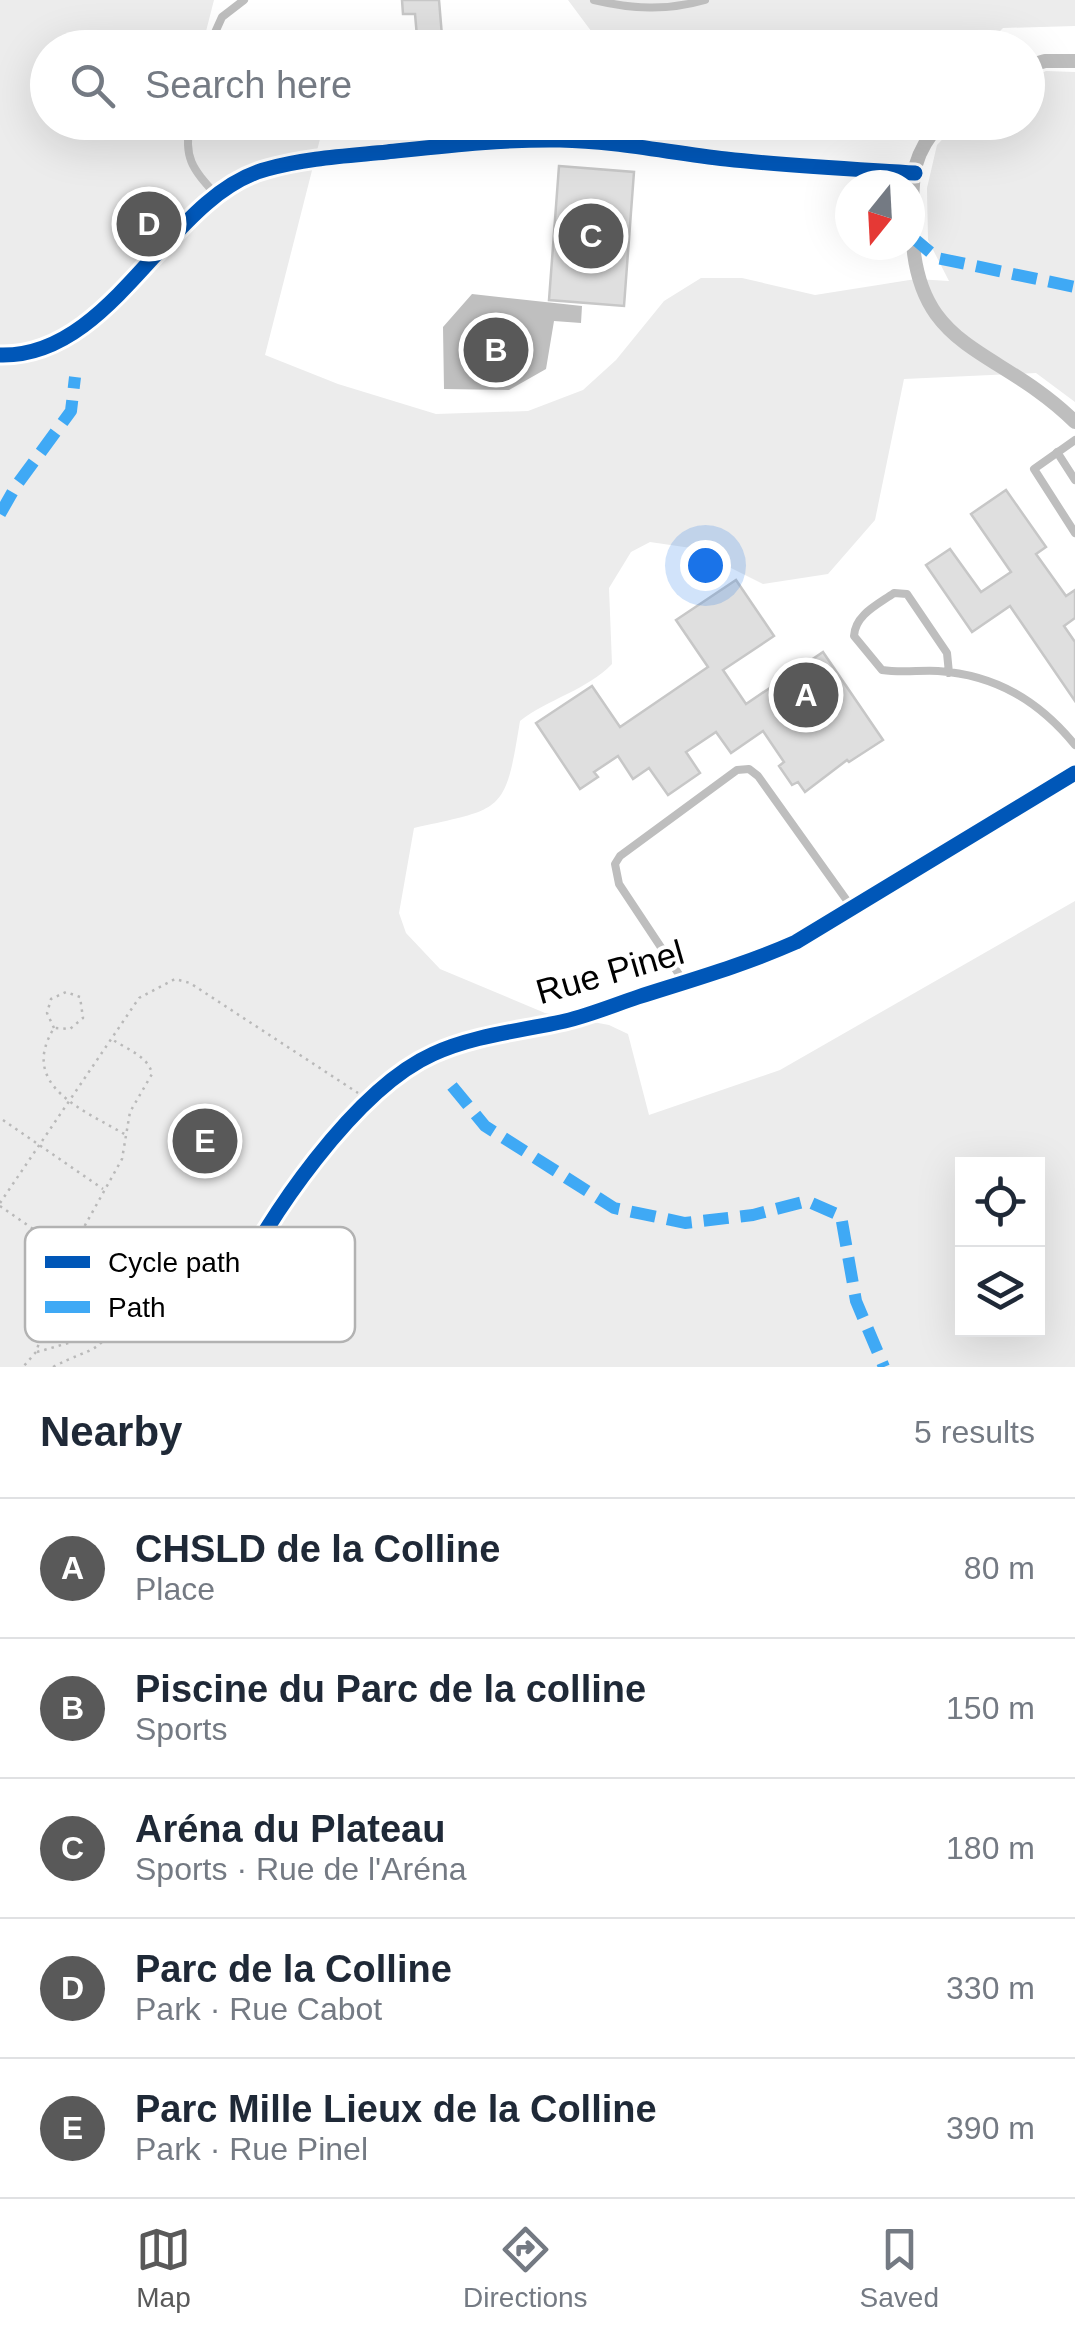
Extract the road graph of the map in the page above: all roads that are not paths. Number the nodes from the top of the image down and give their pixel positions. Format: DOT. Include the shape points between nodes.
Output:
graph roads {
  1 [pos="244,0"];
  2 [pos="594,0"];
  3 [pos="705,0"];
  4 [pos="216,30"];
  5 [pos="1045,61"];
  6 [pos="1075,61"];
  7 [pos="187,140"];
  8 [pos="926,140"];
  9 [pos="886,170"];
  10 [pos="915,170"];
  11 [pos="217,196"];
  12 [pos="914,260"];
  13 [pos="0,355"];
  14 [pos="1075,422"];
  15 [pos="1075,440"];
  16 [pos="1057,452"];
  17 [pos="1075,480"];
  18 [pos="1075,533"];
  19 [pos="948,672"];
  20 [pos="1075,745"];
  21 [pos="1075,773"];
  22 [pos="853,909"];
  23 [pos="684,983"];
  24 [pos="266,1227"];
  1 -- 4 [label="lane"];
  2 -- 3 [label="lane" via="647,8"];
  5 -- 6 [label="street"];
  7 -- 11 [label="lane" via="194,170"];
  8 -- 10 [label="street"];
  9 -- 11 [label="street" via="526,140 348,154 264,170"];
  11 -- 13 [label="street" via="105,308 30,353"];
  12 -- 14 [label="street" via="929,305 960,341 1040,390"];
  15 -- 16 [label="lane"];
  16 -- 17 [label="lane"];
  16 -- 18 [label="lane" via="1034,468"];
  19 -- 19 [label="lane" via="882,670 854,636 855,626 894,593 908,594 947,653"];
  19 -- 20 [label="lane" via="1022,696"];
  21 -- 22 [label="street, Rue Pinel"];
  22 -- 23 [label="street, Rue Pinel" via="796,942"];
  22 -- 23 [label="lane" via="758,776 738,770 615,864 619,884"];
  23 -- 24 [label="street, Rue Pinel" via="568,1020 486,1036 401,1072 368,1099"];
}
